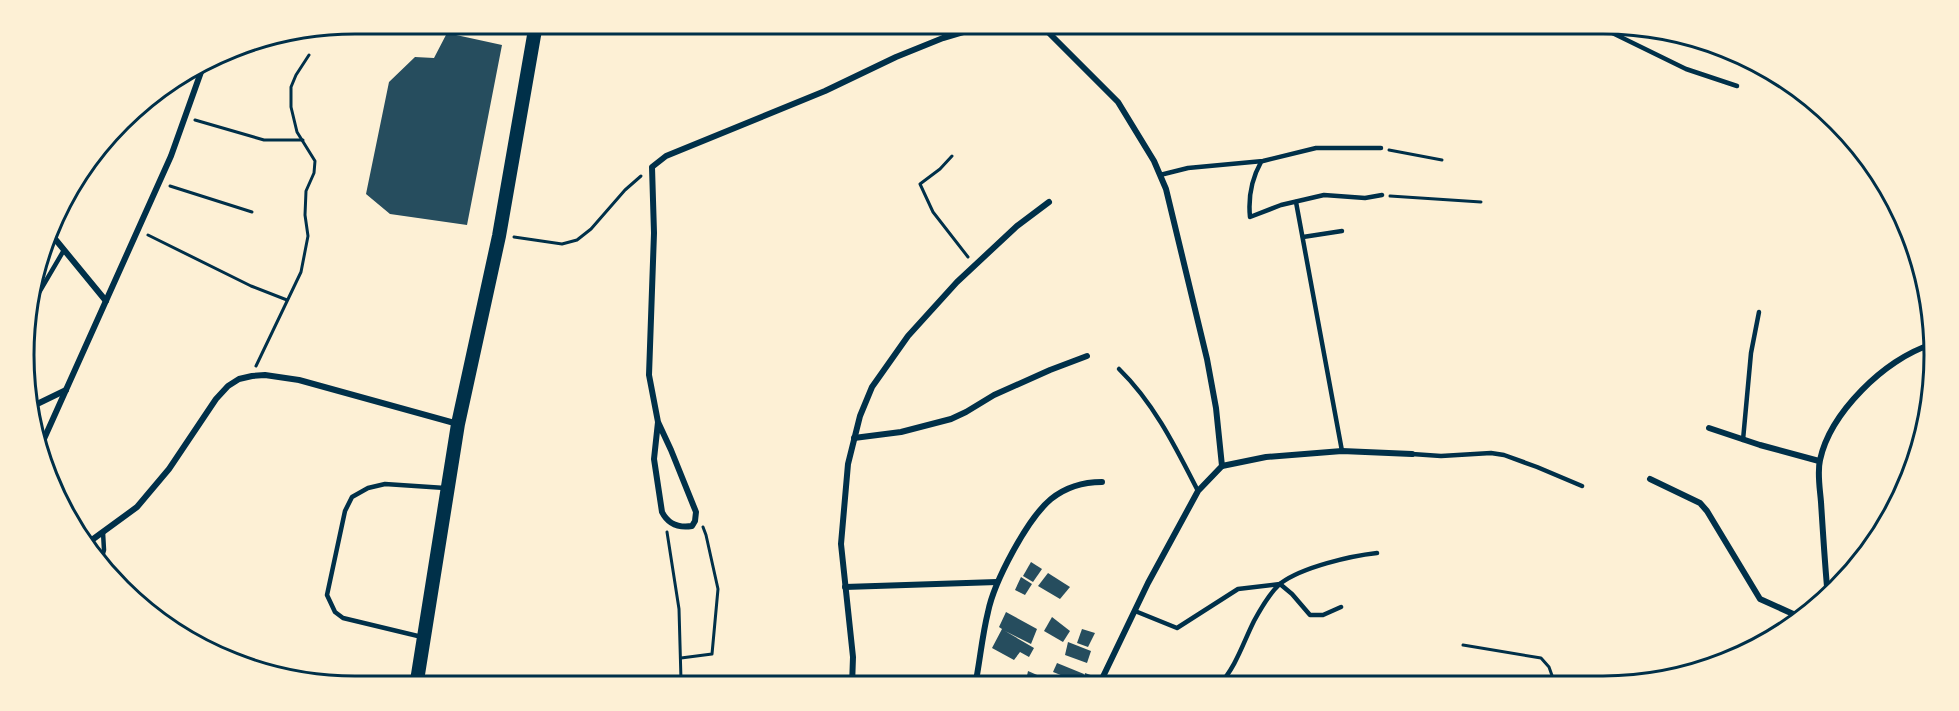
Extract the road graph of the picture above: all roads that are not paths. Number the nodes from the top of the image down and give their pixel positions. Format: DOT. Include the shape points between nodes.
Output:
graph roads {
  1 [pos="534,34"];
  2 [pos="956,34"];
  3 [pos="1050,34"];
  4 [pos="1616,35"];
  5 [pos="200,76"];
  6 [pos="1737,86"];
  7 [pos="1381,148"];
  8 [pos="1261,162"];
  9 [pos="1160,175"];
  10 [pos="1382,195"];
  11 [pos="1049,202"];
  12 [pos="1296,202"];
  13 [pos="1342,231"];
  14 [pos="1303,237"];
  15 [pos="56,240"];
  16 [pos="64,250"];
  17 [pos="42,287"];
  18 [pos="106,301"];
  19 [pos="1759,312"];
  20 [pos="1924,347"];
  21 [pos="1087,356"];
  22 [pos="1119,369"];
  23 [pos="67,390"];
  24 [pos="38,404"];
  25 [pos="658,422"];
  26 [pos="458,424"];
  27 [pos="1709,428"];
  28 [pos="45,438"];
  29 [pos="854,438"];
  30 [pos="1743,440"];
  31 [pos="1342,451"];
  32 [pos="1412,454"];
  33 [pos="1819,461"];
  34 [pos="1222,466"];
  35 [pos="1650,479"];
  36 [pos="1102,482"];
  37 [pos="1582,486"];
  38 [pos="448,488"];
  39 [pos="1198,491"];
  40 [pos="103,532"];
  41 [pos="93,539"];
  42 [pos="1377,553"];
  43 [pos="103,554"];
  44 [pos="997,582"];
  45 [pos="1280,584"];
  46 [pos="1827,585"];
  47 [pos="845,587"];
  48 [pos="1341,607"];
  49 [pos="1135,611"];
  50 [pos="1793,614"];
  51 [pos="424,638"];
  52 [pos="418,676"];
  53 [pos="852,676"];
  54 [pos="977,676"];
  55 [pos="1103,676"];
  56 [pos="1227,676"];
  1 -- 26 [label="main road" via="499,236"];
  2 -- 25 [label="street" via="666,156 652,167 649,375"];
  3 -- 9 [label="street" via="1118,102"];
  4 -- 6 [label="lane" via="1686,69"];
  5 -- 18 [label="street" via="171,156"];
  7 -- 8 [label="lane" via="1316,148"];
  8 -- 9 [label="lane" via="1188,168"];
  8 -- 12 [label="lane" via="1251,185 1250,217"];
  9 -- 34 [label="street" via="1207,359"];
  10 -- 12 [label="lane" via="1324,195"];
  11 -- 29 [label="street" via="974,266 915,328 872,387"];
  12 -- 14 [label="lane"];
  13 -- 14 [label="lane"];
  14 -- 31 [label="lane"];
  15 -- 16 [label="street"];
  16 -- 17 [label="lane"];
  16 -- 18 [label="street"];
  18 -- 23 [label="street"];
  19 -- 30 [label="lane"];
  20 -- 33 [label="street" via="1867,384 1831,431"];
  21 -- 29 [label="street" via="994,395 951,419 901,432"];
  22 -- 39 [label="lane" via="1144,396"];
  23 -- 24 [label="street"];
  23 -- 28 [label="street"];
  25 -- 25 [label="street" via="654,459 662,512 674,525 692,526 696,512"];
  26 -- 38 [label="main road"];
  26 -- 40 [label="street" via="299,381 265,375 239,379 216,399 170,469 137,507"];
  27 -- 30 [label="street"];
  29 -- 47 [label="street" via="841,544"];
  30 -- 33 [label="street"];
  31 -- 32 [label="street"];
  31 -- 34 [label="street" via="1266,457"];
  32 -- 37 [label="lane" via="1504,455"];
  33 -- 46 [label="street"];
  34 -- 39 [label="street"];
  35 -- 50 [label="street" via="1704,506 1760,599"];
  36 -- 44 [label="street" via="1073,486 1050,500 1026,531"];
  38 -- 51 [label="main road"];
  38 -- 51 [label="lane" via="385,484 352,497 345,511 327,595 335,612 343,618"];
  39 -- 49 [label="street"];
  40 -- 41 [label="street"];
  40 -- 43 [label="lane"];
  42 -- 45 [label="lane" via="1356,555 1300,573"];
  44 -- 47 [label="street"];
  44 -- 54 [label="street"];
  45 -- 48 [label="lane" via="1310,615 1323,615"];
  45 -- 49 [label="lane" via="1238,589 1177,628"];
  45 -- 56 [label="lane" via="1263,606"];
  47 -- 53 [label="street"];
  49 -- 55 [label="street"];
  51 -- 52 [label="main road"];
}
